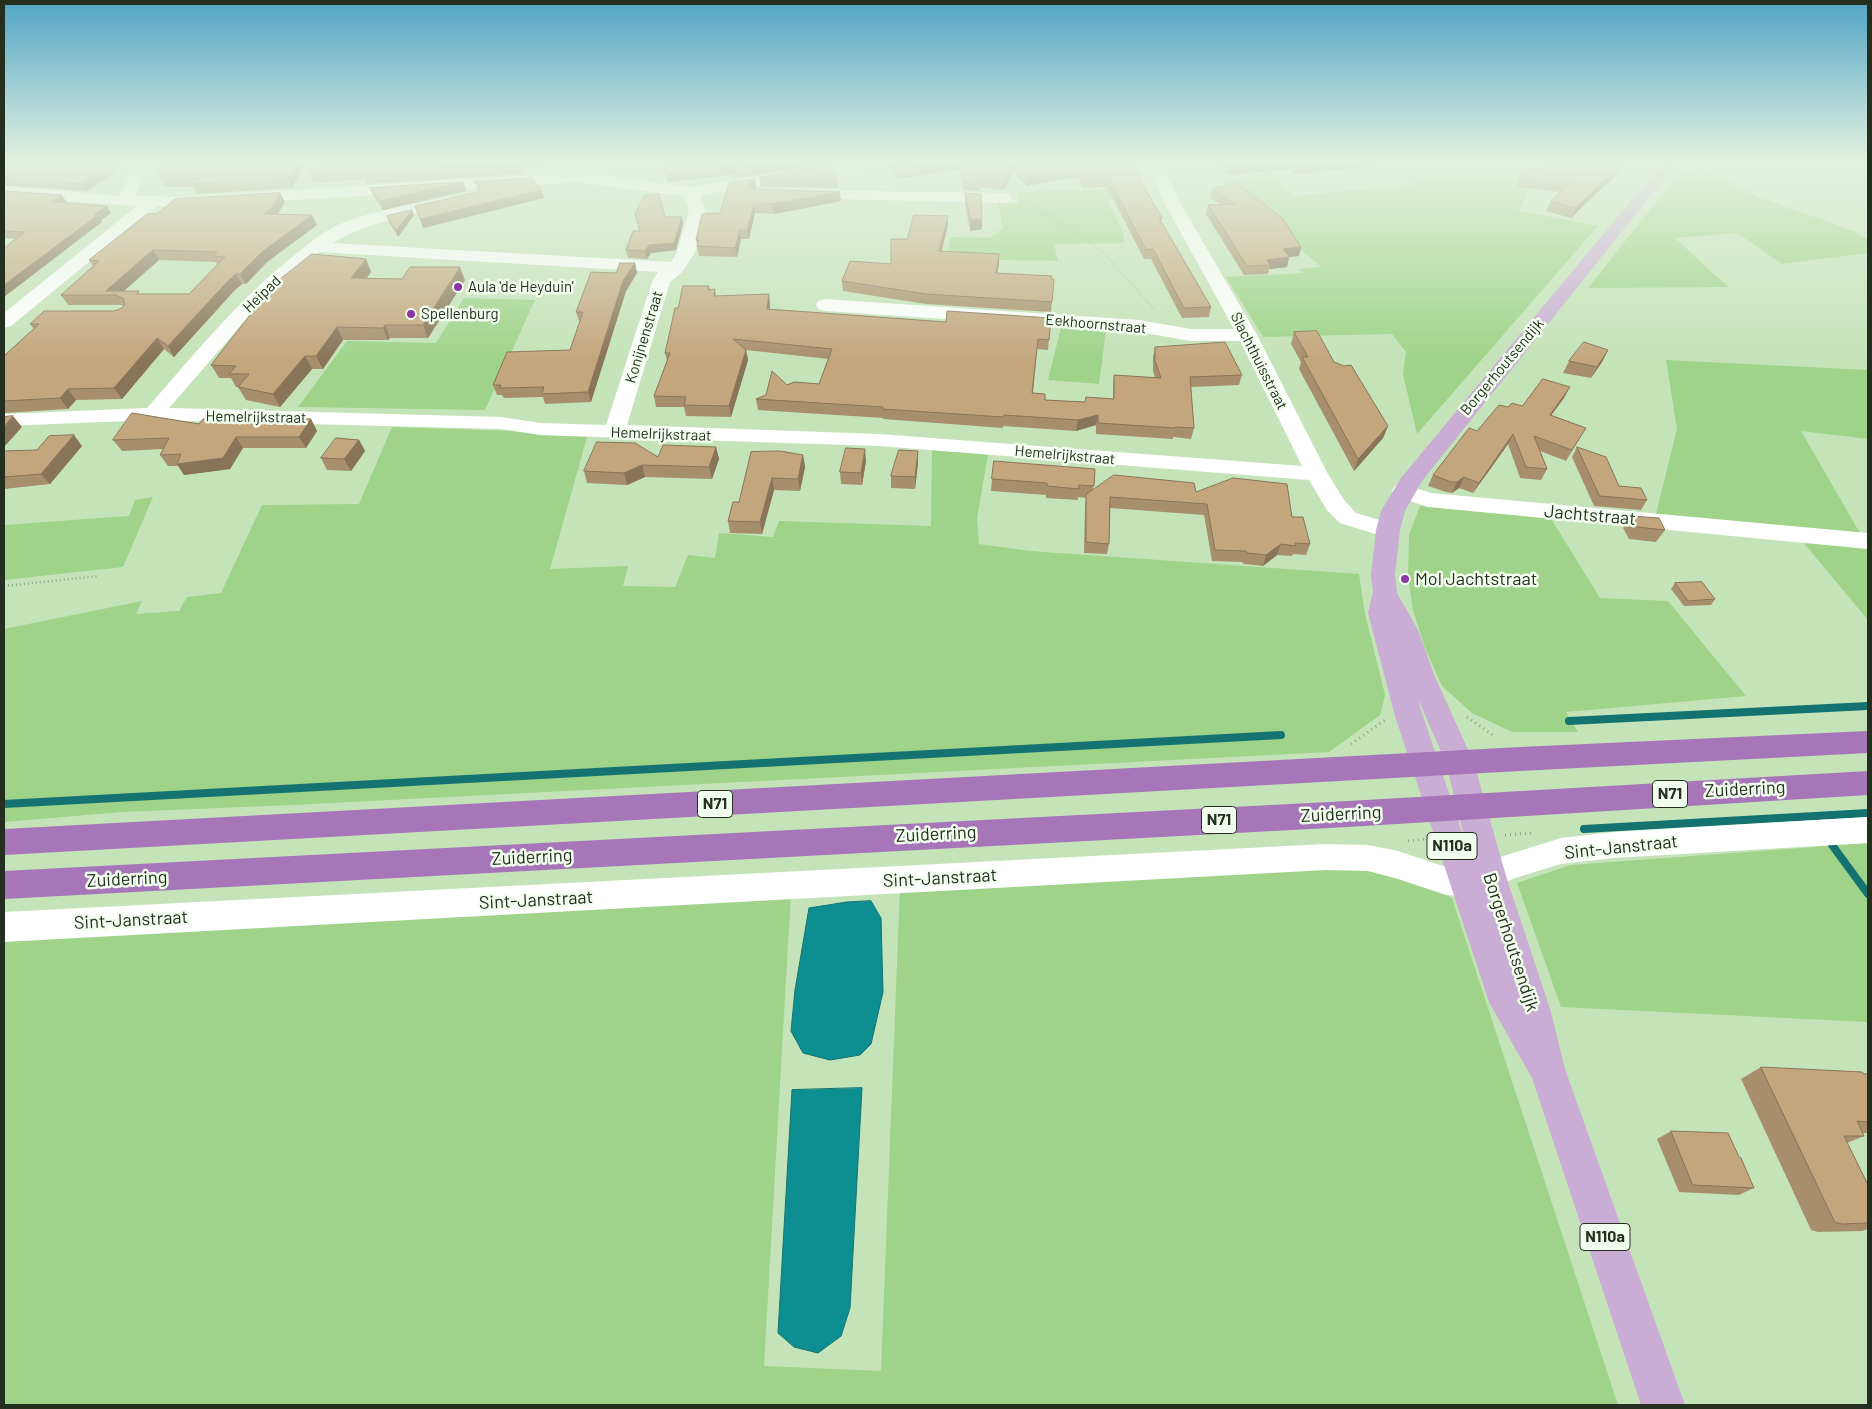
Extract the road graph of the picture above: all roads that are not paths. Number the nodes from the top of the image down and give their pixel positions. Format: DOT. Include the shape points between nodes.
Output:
graph roads {
  1 [pos="119,229"];
  2 [pos="345,229"];
  3 [pos="693,229"];
  4 [pos="1186,229"];
  5 [pos="1617,229"];
  6 [pos="315,247"];
  7 [pos="676,268"];
  8 [pos="825,305"];
  9 [pos="43,313"];
  10 [pos="9,317"];
  11 [pos="1247,336"];
  12 [pos="153,414"];
  13 [pos="4,420"];
  14 [pos="614,432"];
  15 [pos="1317,474"];
  16 [pos="1403,491"];
  17 [pos="1388,530"];
  18 [pos="1868,541"];
  19 [pos="1385,592"];
  20 [pos="1868,742"];
  21 [pos="1460,763"];
  22 [pos="1426,765"];
  23 [pos="1868,783"];
  24 [pos="1472,808"];
  25 [pos="1439,809"];
  26 [pos="1868,830"];
  27 [pos="4,842"];
  28 [pos="1478,879"];
  29 [pos="4,885"];
  30 [pos="4,928"];
  31 [pos="1664,1405"];
  1 -- 10 [label="street"];
  2 -- 6 [label="street, Heipad"];
  3 -- 7 [label="street, Konijnenstraat" via="686,252"];
  4 -- 11 [label="street, Slachthuisstraat"];
  5 -- 16 [label="main road, Borgerhoutsendijk"];
  6 -- 7 [label="street"];
  6 -- 12 [label="street, Heipad" via="249,304"];
  7 -- 14 [label="street, Konijnenstraat" via="661,282"];
  8 -- 11 [label="street, Eekhoornstraat" via="1139,326 1192,335"];
  9 -- 10 [label="street"];
  11 -- 15 [label="street, Slachthuisstraat"];
  12 -- 13 [label="street, Hemelrijkstraat"];
  12 -- 14 [label="street, Hemelrijkstraat" via="501,423 541,429"];
  14 -- 15 [label="street, Hemelrijkstraat" via="879,440"];
  15 -- 17 [label="street, Slachthuisstraat" via="1340,512 1348,518"];
  16 -- 17 [label="main road, Borgerhoutsendijk"];
  16 -- 18 [label="street, Jachtstraat" via="1428,500"];
  17 -- 19 [label="main road, Borgerhoutsendijk" via="1383,576"];
  19 -- 21 [label="main road, Borgerhoutsendijk" via="1405,630"];
  19 -- 22 [label="main road, Borgerhoutsendijk" via="1381,612 1383,622"];
  20 -- 21 [label="highway, N71"];
  21 -- 22 [label="highway, N71"];
  21 -- 24 [label="main road, Borgerhoutsendijk / N110a"];
  22 -- 25 [label="main road, Borgerhoutsendijk / N110a"];
  22 -- 27 [label="highway, N71"];
  23 -- 24 [label="highway, Zuiderring / N71" via="1553,800"];
  24 -- 25 [label="highway, Zuiderring / N71"];
  24 -- 28 [label="main road, Borgerhoutsendijk / N110a"];
  25 -- 28 [label="main road, Borgerhoutsendijk / N110a"];
  25 -- 29 [label="highway, Zuiderring / N71"];
  26 -- 28 [label="street, Sint-Janstraat" via="1561,851"];
  28 -- 30 [label="street, Sint-Janstraat" via="1446,881 1368,858 1326,857"];
  28 -- 31 [label="main road, Borgerhoutsendijk / N110a" via="1506,1002 1547,1069"];
}
